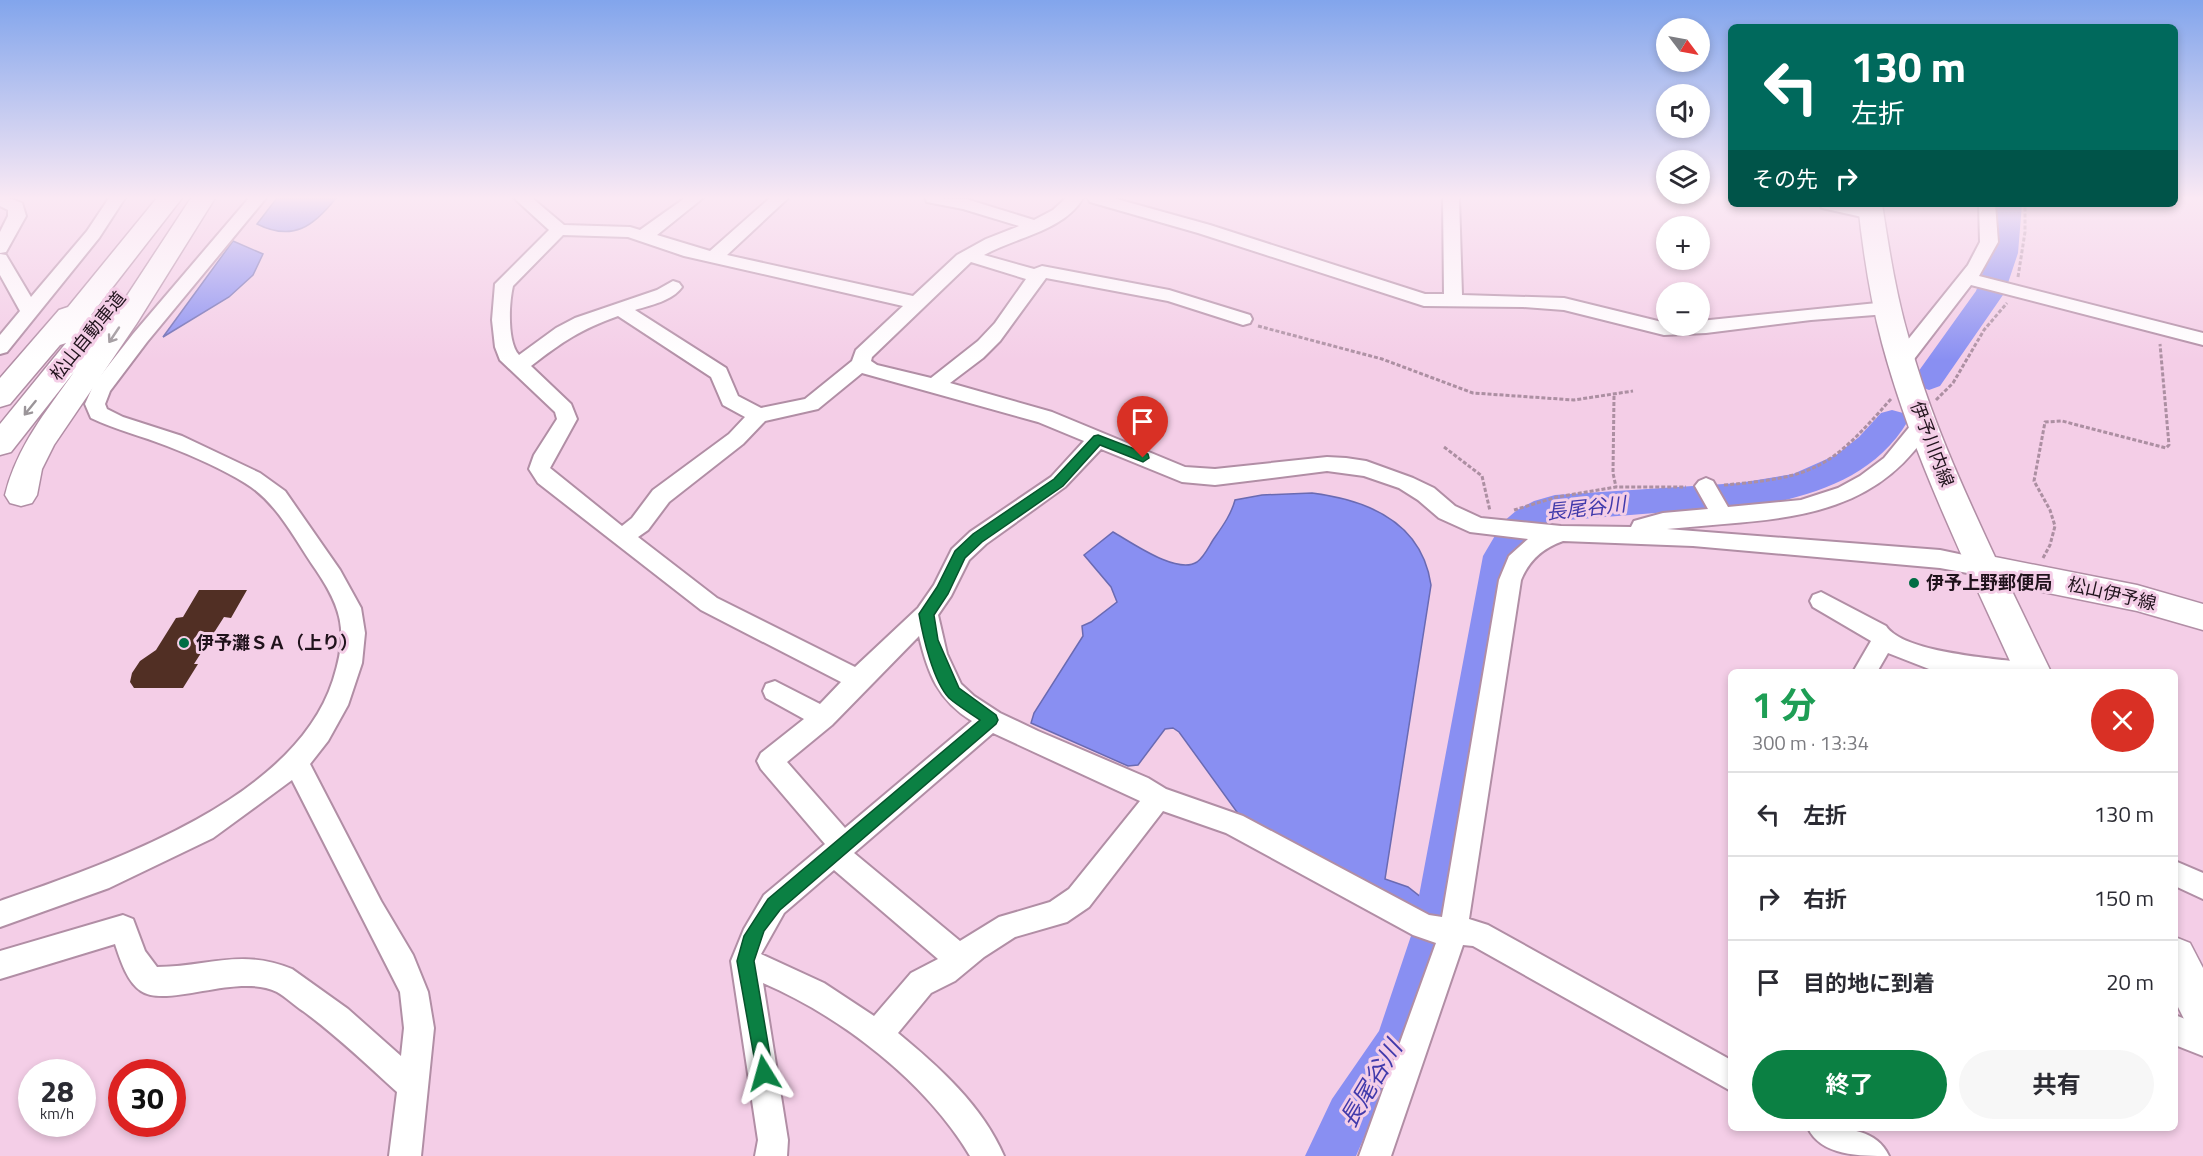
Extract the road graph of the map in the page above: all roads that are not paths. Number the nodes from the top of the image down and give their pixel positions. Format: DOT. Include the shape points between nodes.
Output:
graph roads {
  1 [pos="78,252"];
  2 [pos="127,252"];
  3 [pos="153,252"];
  4 [pos="169,252"];
  5 [pos="213,252"];
  6 [pos="537,252"];
  7 [pos="690,252"];
  8 [pos="720,252"];
  9 [pos="977,252"];
  10 [pos="1275,252"];
  11 [pos="1452,252"];
  12 [pos="1878,252"];
  13 [pos="1984,252"];
  14 [pos="969,256"];
  15 [pos="713,258"];
  16 [pos="0,259"];
  17 [pos="108,276"];
  18 [pos="1037,276"];
  19 [pos="1973,280"];
  20 [pos="673,287"];
  21 [pos="1453,301"];
  22 [pos="916,303"];
  23 [pos="619,308"];
  24 [pos="1887,308"];
  25 [pos="30,311"];
  26 [pos="1243,319"];
  27 [pos="2203,339"];
  28 [pos="0,348"];
  29 [pos="1901,362"];
  30 [pos="861,364"];
  31 [pos="518,366"];
  32 [pos="934,386"];
  33 [pos="0,397"];
  34 [pos="0,409"];
  35 [pos="758,416"];
  36 [pos="1920,417"];
  37 [pos="1098,439"];
  38 [pos="0,444"];
  39 [pos="1706,486"];
  40 [pos="21,495"];
  41 [pos="1722,515"];
  42 [pos="1563,533"];
  43 [pos="1626,536"];
  44 [pos="623,537"];
  45 [pos="1984,567"];
  46 [pos="1821,601"];
  47 [pos="926,614"];
  48 [pos="2203,617"];
  49 [pos="1883,640"];
  50 [pos="1955,668"];
  51 [pos="1867,669"];
  52 [pos="1971,669"];
  53 [pos="2032,669"];
  54 [pos="858,680"];
  55 [pos="775,692"];
  56 [pos="823,718"];
  57 [pos="991,720"];
  58 [pos="296,762"];
  59 [pos="1158,798"];
  60 [pos="839,850"];
  61 [pos="2178,874"];
  62 [pos="2203,886"];
  63 [pos="0,914"];
  64 [pos="1453,932"];
  65 [pos="960,959"];
  66 [pos="746,961"];
  67 [pos="2178,963"];
  68 [pos="0,965"];
  69 [pos="2203,1012"];
  70 [pos="2178,1031"];
  71 [pos="877,1036"];
  72 [pos="2203,1041"];
  73 [pos="1728,1074"];
  74 [pos="413,1086"];
  75 [pos="1828,1131"];
  76 [pos="405,1156"];
  77 [pos="771,1156"];
  78 [pos="988,1156"];
  79 [pos="1376,1156"];
  80 [pos="1873,1156"];
  1 -- 25 [label="street"];
  2 -- 17 [label="main road, 松山自動車道"];
  3 -- 38 [label="main road, 松山自動車道, one-way"];
  4 -- 40 [label="main road, one-way" via="41,441 27,469"];
  5 -- 58 [label="street" via="140,338 94,404 98,413 117,422 175,441 254,478 277,497 332,576 350,608 350,663 339,698"];
  6 -- 31 [label="street" via="504,284 501,296 504,343 507,355"];
  7 -- 15 [label="street"];
  8 -- 15 [label="street"];
  9 -- 14 [label="street"];
  10 -- 21 [label="street" via="1418,298"];
  11 -- 21 [label="street"];
  12 -- 24 [label="main road, 伊予川内線"];
  13 -- 19 [label="street"];
  14 -- 18 [label="street"];
  14 -- 22 [label="street"];
  15 -- 22 [label="street"];
  16 -- 25 [label="street"];
  17 -- 33 [label="main road"];
  17 -- 34 [label="main road, 松山自動車道"];
  18 -- 26 [label="street" via="1042,272 1131,286"];
  18 -- 32 [label="street" via="1005,323 975,355"];
  19 -- 27 [label="street"];
  19 -- 29 [label="street"];
  20 -- 23 [label="street" via="657,297"];
  21 -- 24 [label="street" via="1564,304 1664,329"];
  22 -- 30 [label="street" via="863,355"];
  23 -- 31 [label="street" via="563,332"];
  23 -- 35 [label="street" via="719,373 730,399"];
  24 -- 29 [label="main road, 伊予川内線"];
  25 -- 28 [label="street"];
  29 -- 36 [label="main road, 伊予川内線"];
  30 -- 32 [label="street"];
  30 -- 35 [label="street" via="811,404"];
  31 -- 44 [label="street" via="564,409 567,419 539,469 558,489"];
  32 -- 37 [label="street" via="1045,417"];
  35 -- 44 [label="street" via="736,439 661,496 640,524"];
  36 -- 41 [label="street" via="1892,461 1857,489 1812,507"];
  36 -- 45 [label="main road, 伊予川内線"];
  37 -- 42 [label="street" via="1197,477 1328,464 1366,469 1406,483 1461,520"];
  37 -- 47 [label="street" via="1058,483 978,538 960,555"];
  39 -- 41 [label="street"];
  41 -- 43 [label="street" via="1646,525"];
  42 -- 43 [label="street"];
  42 -- 64 [label="street" via="1542,540 1529,550 1517,562 1510,580"];
  43 -- 45 [label="street" via="1929,558"];
  44 -- 54 [label="street" via="709,604"];
  45 -- 48 [label="main road, 松山伊予線" via="2137,598"];
  45 -- 53 [label="main road, 伊予川内線"];
  46 -- 49 [label="street" via="1878,633"];
  47 -- 54 [label="street"];
  47 -- 57 [label="street" via="940,668 953,693"];
  49 -- 50 [label="street"];
  49 -- 51 [label="street"];
  50 -- 52 [label="street"];
  54 -- 56 [label="street"];
  55 -- 56 [label="street"];
  56 -- 60 [label="street" via="770,762"];
  57 -- 59 [label="street"];
  57 -- 60 [label="street"];
  58 -- 63 [label="street" via="204,830 99,879"];
  58 -- 74 [label="street" via="414,992 419,1028"];
  59 -- 64 [label="street" via="1234,824 1423,927"];
  59 -- 65 [label="street" via="1079,898 1057,913 1009,926"];
  60 -- 65 [label="street"];
  60 -- 66 [label="street" via="774,904 750,942"];
  61 -- 62 [label="street"];
  64 -- 73 [label="street" via="1478,934"];
  64 -- 79 [label="street"];
  65 -- 71 [label="street" via="921,983"];
  66 -- 71 [label="street" via="777,973"];
  66 -- 77 [label="street" via="771,1129"];
  67 -- 69 [label="main road"];
  68 -- 74 [label="street" via="123,928 134,959 150,981 251,972 282,979 338,1019"];
  70 -- 72 [label="street"];
  71 -- 78 [label="street" via="947,1097 969,1123"];
  74 -- 76 [label="street"];
  75 -- 80 [label="street"];
}
